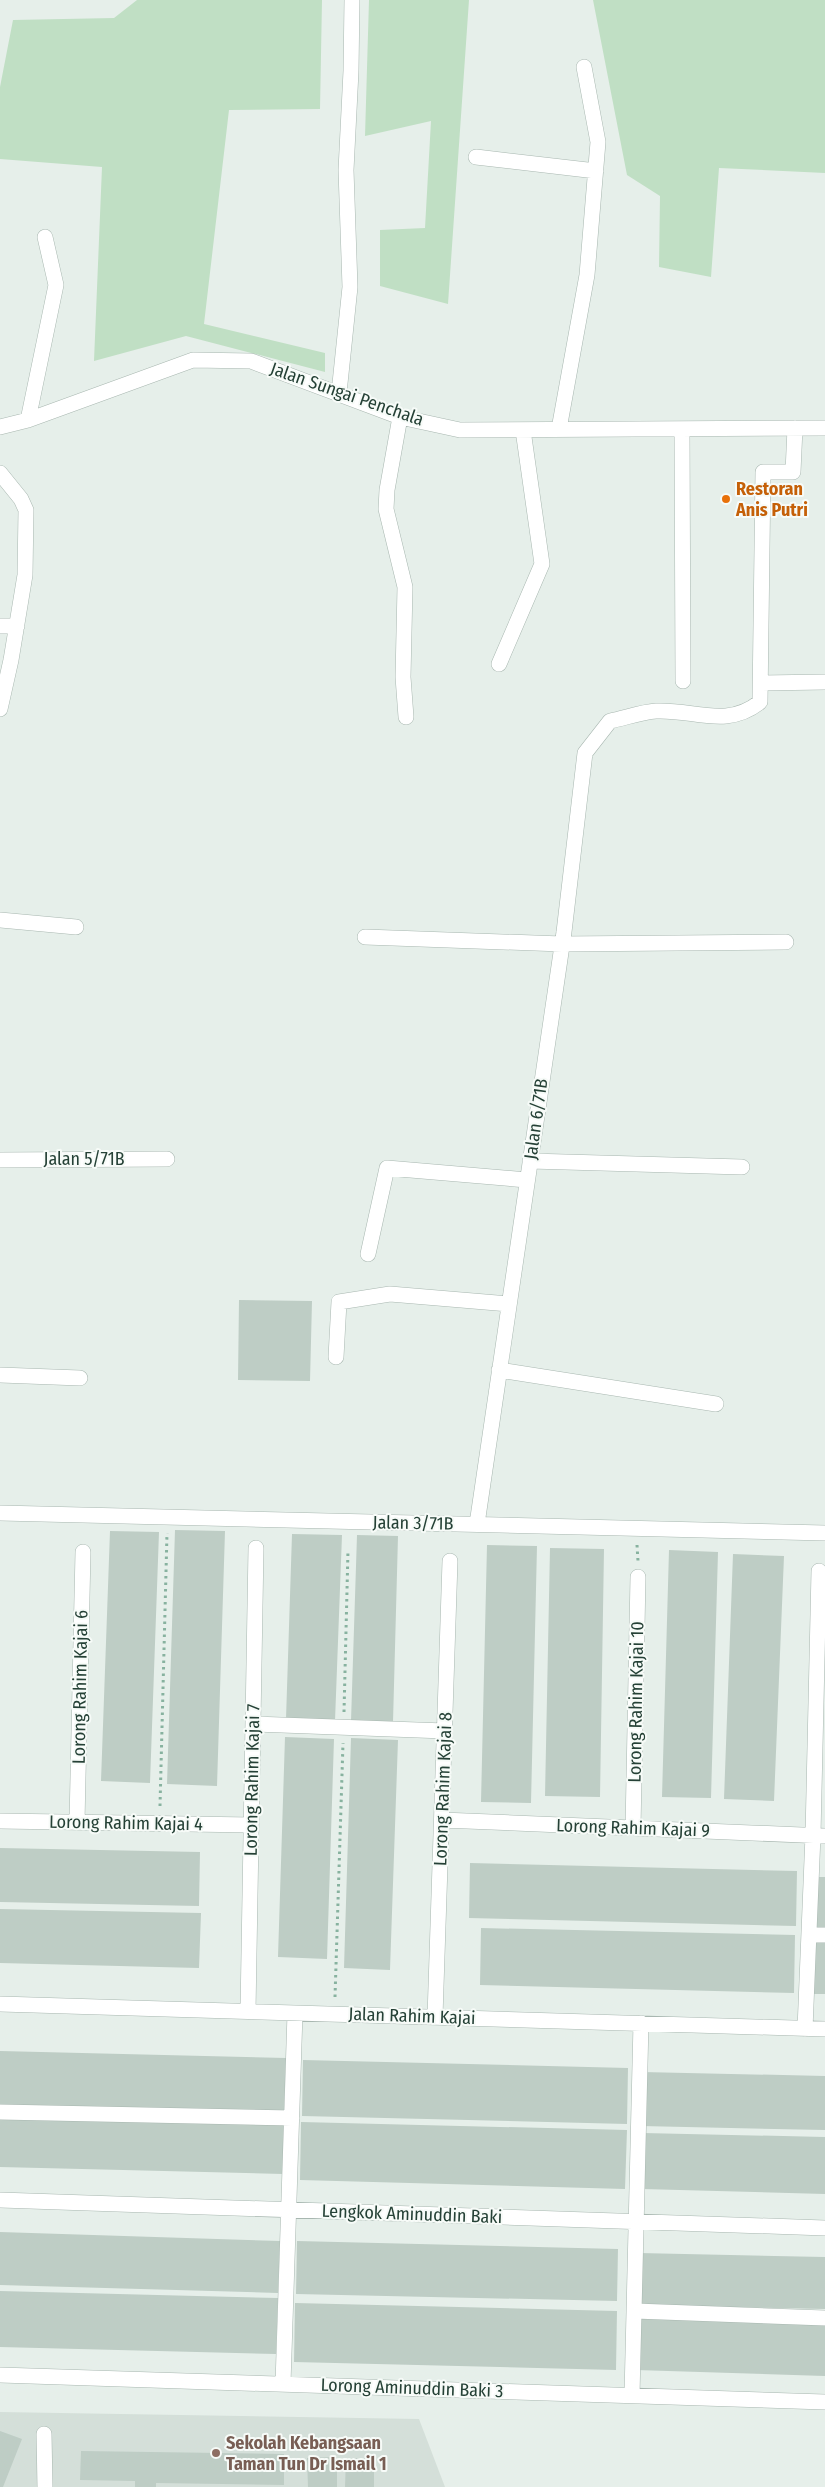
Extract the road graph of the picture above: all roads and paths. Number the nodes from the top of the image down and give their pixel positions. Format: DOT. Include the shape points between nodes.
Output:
graph roads {
  1 [pos="352,0"];
  2 [pos="584,67"];
  3 [pos="476,157"];
  4 [pos="596,171"];
  5 [pos="45,237"];
  6 [pos="339,393"];
  7 [pos="400,417"];
  8 [pos="28,420"];
  9 [pos="0,427"];
  10 [pos="795,428"];
  11 [pos="825,428"];
  12 [pos="682,429"];
  13 [pos="523,430"];
  14 [pos="559,430"];
  15 [pos="1,476"];
  16 [pos="0,626"];
  17 [pos="17,626"];
  18 [pos="499,664"];
  19 [pos="683,681"];
  20 [pos="825,682"];
  21 [pos="761,684"];
  22 [pos="2,685"];
  23 [pos="0,709"];
  24 [pos="406,717"];
  25 [pos="0,920"];
  26 [pos="76,927"];
  27 [pos="365,938"];
  28 [pos="786,942"];
  29 [pos="562,944"];
  30 [pos="167,1159"];
  31 [pos="0,1160"];
  32 [pos="530,1161"];
  33 [pos="742,1167"];
  34 [pos="527,1180"];
  35 [pos="368,1254"];
  36 [pos="509,1304"];
  37 [pos="336,1357"];
  38 [pos="499,1370"];
  39 [pos="0,1375"];
  40 [pos="80,1378"];
  41 [pos="716,1404"];
  42 [pos="0,1513"];
  43 [pos="167,1517"];
  44 [pos="477,1524"];
  45 [pos="636,1529"];
  46 [pos="825,1533"];
  47 [pos="256,1548"];
  48 [pos="348,1550"];
  49 [pos="83,1552"];
  50 [pos="450,1560"];
  51 [pos="819,1571"];
  52 [pos="638,1577"];
  53 [pos="253,1724"];
  54 [pos="344,1727"];
  55 [pos="445,1731"];
  56 [pos="442,1820"];
  57 [pos="0,1821"];
  58 [pos="76,1822"];
  59 [pos="159,1823"];
  60 [pos="251,1825"];
  61 [pos="633,1828"];
  62 [pos="819,1836"];
  63 [pos="809,1934"];
  64 [pos="825,1935"];
  65 [pos="0,2004"];
  66 [pos="248,2011"];
  67 [pos="295,2013"];
  68 [pos="334,2014"];
  69 [pos="435,2017"];
  70 [pos="641,2023"];
  71 [pos="805,2028"];
  72 [pos="825,2029"];
  73 [pos="0,2112"];
  74 [pos="292,2118"];
  75 [pos="0,2200"];
  76 [pos="289,2210"];
  77 [pos="636,2222"];
  78 [pos="825,2228"];
  79 [pos="634,2311"];
  80 [pos="825,2318"];
  81 [pos="0,2375"];
  82 [pos="283,2384"];
  83 [pos="632,2395"];
  84 [pos="825,2402"];
  85 [pos="44,2434"];
  86 [pos="45,2487"];
  1 -- 6 [label="street" via="352,71 346,170 350,287"];
  2 -- 4 [label="street" via="598,142"];
  3 -- 4 [label="street"];
  4 -- 14 [label="street" via="587,275"];
  5 -- 8 [label="street" via="56,285"];
  6 -- 7 [label="street, Jalan Sungai Penchala"];
  6 -- 8 [label="street, Jalan Sungai Penchala" via="251,361 193,360"];
  7 -- 13 [label="street, Jalan Sungai Penchala" via="460,430"];
  7 -- 24 [label="street" via="386,509 405,587 403,677"];
  8 -- 9 [label="street, Jalan Sungai Penchala"];
  10 -- 11 [label="street, Jalan Sungai Penchala"];
  10 -- 12 [label="street, Jalan Sungai Penchala"];
  10 -- 21 [label="street" via="793,472 763,472"];
  12 -- 14 [label="street, Jalan Sungai Penchala"];
  12 -- 19 [label="street"];
  13 -- 14 [label="street, Jalan Sungai Penchala"];
  13 -- 18 [label="street" via="542,564"];
  15 -- 17 [label="street" via="26,510 25,575"];
  16 -- 17 [label="street"];
  17 -- 22 [label="street"];
  20 -- 21 [label="street"];
  21 -- 29 [label="street, Jalan 6/71B" via="760,702 748,712 723,717 656,712 610,720 585,753"];
  22 -- 23 [label="street"];
  25 -- 26 [label="street"];
  27 -- 29 [label="street"];
  28 -- 29 [label="street"];
  29 -- 32 [label="street, Jalan 6/71B"];
  30 -- 31 [label="street, Jalan 5/71B"];
  32 -- 33 [label="street"];
  32 -- 34 [label="street, Jalan 6/71B"];
  34 -- 35 [label="street" via="387,1168"];
  34 -- 36 [label="street, Jalan 6/71B"];
  36 -- 37 [label="street" via="390,1294 339,1302"];
  36 -- 38 [label="street, Jalan 6/71B"];
  38 -- 41 [label="street"];
  38 -- 44 [label="street, Jalan 6/71B"];
  39 -- 40 [label="street"];
  42 -- 43 [label="street, Jalan 3/71B"];
  43 -- 44 [label="street, Jalan 3/71B"];
  43 -- 59 [label="path"];
  44 -- 45 [label="street, Jalan 3/71B"];
  45 -- 46 [label="street, Jalan 3/71B"];
  45 -- 52 [label="path"];
  47 -- 53 [label="street, Lorong Rahim Kajai 7"];
  48 -- 54 [label="path"];
  49 -- 58 [label="street, Lorong Rahim Kajai 6"];
  50 -- 55 [label="street, Lorong Rahim Kajai 8"];
  51 -- 62 [label="street"];
  52 -- 61 [label="street, Lorong Rahim Kajai 10"];
  53 -- 54 [label="street"];
  53 -- 60 [label="street, Lorong Rahim Kajai 7"];
  54 -- 55 [label="street"];
  54 -- 68 [label="path"];
  55 -- 56 [label="street, Lorong Rahim Kajai 8"];
  56 -- 61 [label="street, Lorong Rahim Kajai 9"];
  56 -- 69 [label="street, Lorong Rahim Kajai 8"];
  57 -- 58 [label="street, Lorong Rahim Kajai 4"];
  58 -- 59 [label="street, Lorong Rahim Kajai 4"];
  59 -- 60 [label="street, Lorong Rahim Kajai 4"];
  60 -- 66 [label="street, Lorong Rahim Kajai 7"];
  61 -- 62 [label="street, Lorong Rahim Kajai 9"];
  62 -- 63 [label="street"];
  63 -- 64 [label="street"];
  63 -- 71 [label="street"];
  65 -- 66 [label="street, Jalan Rahim Kajai"];
  66 -- 67 [label="street, Jalan Rahim Kajai"];
  67 -- 68 [label="street, Jalan Rahim Kajai"];
  67 -- 74 [label="street"];
  68 -- 69 [label="street, Jalan Rahim Kajai"];
  69 -- 70 [label="street, Jalan Rahim Kajai"];
  70 -- 71 [label="street, Jalan Rahim Kajai"];
  70 -- 77 [label="street"];
  71 -- 72 [label="street, Jalan Rahim Kajai"];
  73 -- 74 [label="street"];
  74 -- 76 [label="street"];
  75 -- 76 [label="street, Lengkok Aminuddin Baki"];
  76 -- 77 [label="street, Lengkok Aminuddin Baki"];
  76 -- 82 [label="street"];
  77 -- 78 [label="street, Lengkok Aminuddin Baki"];
  77 -- 79 [label="street"];
  79 -- 80 [label="street"];
  79 -- 83 [label="street"];
  81 -- 82 [label="street, Lorong Aminuddin Baki 3"];
  82 -- 83 [label="street, Lorong Aminuddin Baki 3"];
  83 -- 84 [label="street, Lorong Aminuddin Baki 3"];
  85 -- 86 [label="street"];
}
